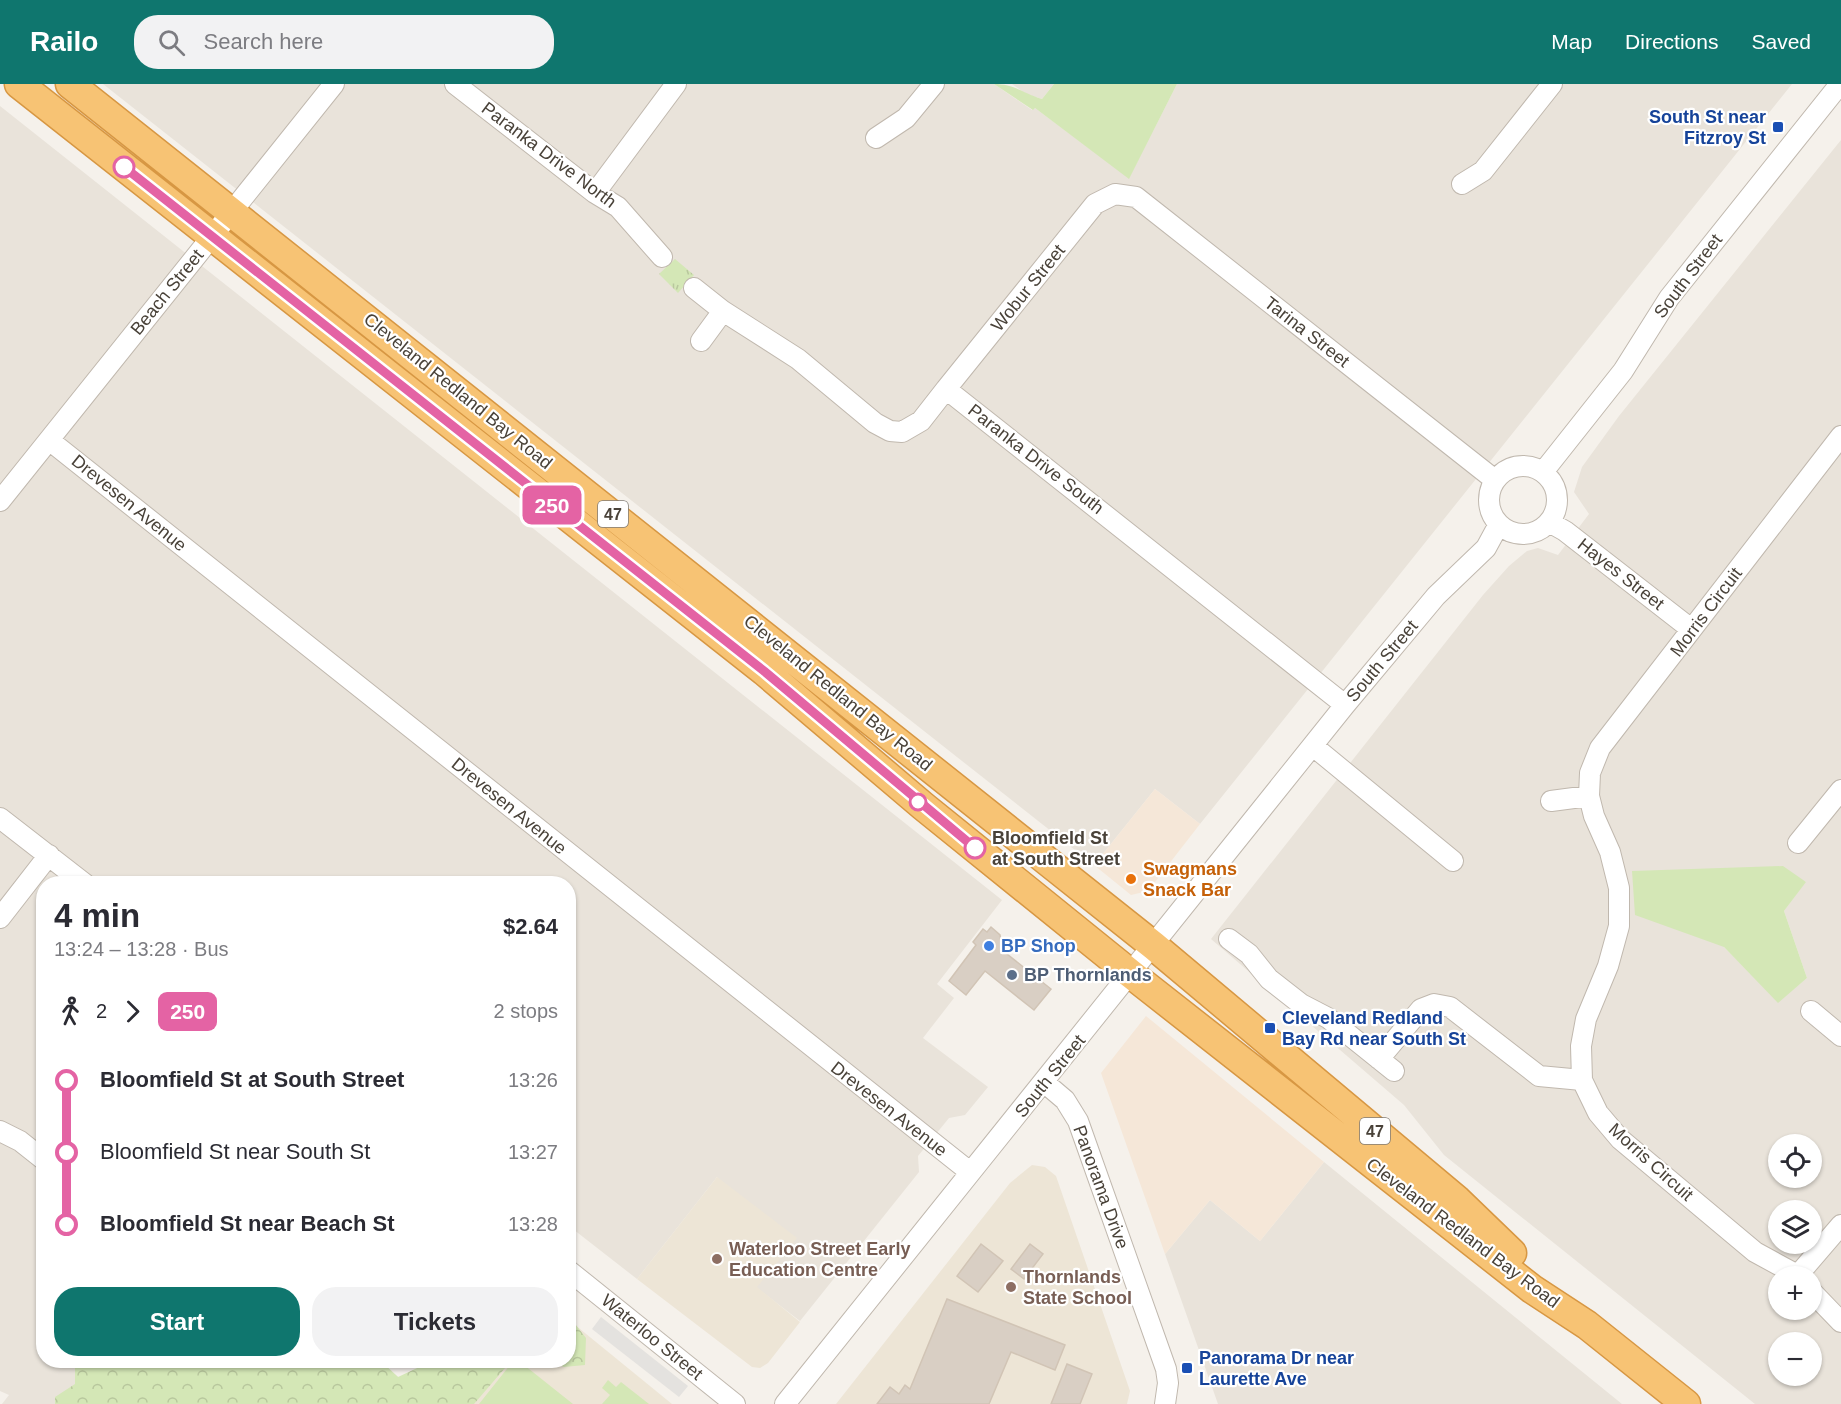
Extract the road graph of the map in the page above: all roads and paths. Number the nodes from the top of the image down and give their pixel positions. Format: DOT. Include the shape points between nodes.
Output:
graph roads {
  1 [pos="19,84"];
  2 [pos="70,84"];
  3 [pos="334,84"];
  4 [pos="455,84"];
  5 [pos="676,84"];
  6 [pos="934,84"];
  7 [pos="1552,84"];
  8 [pos="1840,84"];
  9 [pos="876,138"];
  10 [pos="1462,184"];
  11 [pos="595,193"];
  12 [pos="1115,194"];
  13 [pos="232,211"];
  14 [pos="212,236"];
  15 [pos="662,257"];
  16 [pos="694,288"];
  17 [pos="723,311"];
  18 [pos="701,340"];
  19 [pos="946,389"];
  20 [pos="1841,436"];
  21 [pos="49,440"];
  22 [pos="1543,472"];
  23 [pos="1495,480"];
  24 [pos="0,501"];
  25 [pos="1549,522"];
  26 [pos="1499,524"];
  27 [pos="1691,630"];
  28 [pos="1345,705"];
  29 [pos="1312,746"];
  30 [pos="1841,790"];
  31 [pos="1589,796"];
  32 [pos="1551,801"];
  33 [pos="0,818"];
  34 [pos="1798,843"];
  35 [pos="49,855"];
  36 [pos="1453,861"];
  37 [pos="75,876"];
  38 [pos="0,918"];
  39 [pos="1229,939"];
  40 [pos="1154,946"];
  41 [pos="1131,974"];
  42 [pos="1811,1011"];
  43 [pos="1841,1035"];
  44 [pos="1582,1080"];
  45 [pos="1045,1083"];
  46 [pos="0,1131"];
  47 [pos="36,1154"];
  48 [pos="970,1172"];
  49 [pos="1841,1225"];
  50 [pos="1781,1266"];
  51 [pos="1807,1266"];
  52 [pos="576,1276"];
  53 [pos="1822,1302"];
  54 [pos="1841,1322"];
  55 [pos="1587,1325"];
  56 [pos="735,1404"];
  57 [pos="785,1404"];
  58 [pos="1165,1404"];
  59 [pos="1686,1404"];
  1 -- 14 [label="highway, Cleveland Redland Bay Road / 47"];
  2 -- 13 [label="highway, Cleveland Redland Bay Road / 47"];
  3 -- 13 [label="street, Beach Street"];
  4 -- 11 [label="street, Paranka Drive North"];
  5 -- 11 [label="street"];
  6 -- 9 [label="street" via="906,118"];
  7 -- 10 [label="street" via="1482,171"];
  8 -- 22 [label="street, South Street" via="1669,298 1623,371"];
  11 -- 15 [label="street, Paranka Drive North" via="618,207"];
  12 -- 19 [label="street, Wobur Street" via="1095,204"];
  12 -- 23 [label="street, Tarina Street" via="1136,197"];
  13 -- 14 [label="street, Beach Street"];
  13 -- 40 [label="highway, Cleveland Redland Bay Road / 47"];
  14 -- 21 [label="street, Beach Street"];
  14 -- 41 [label="highway, Cleveland Redland Bay Road / 47" via="764,671"];
  16 -- 17 [label="street"];
  17 -- 18 [label="street"];
  17 -- 19 [label="street" via="798,359 890,432 902,432 921,420"];
  19 -- 28 [label="street, Paranka Drive South"];
  20 -- 27 [label="street, Morris Circuit"];
  21 -- 24 [label="street, Beach Street"];
  21 -- 48 [label="street, Drevesen Avenue"];
  22 -- 23 [label="street" via="1531,466 1518,466"];
  22 -- 25 [label="street" via="1557,496 1556,510"];
  23 -- 26 [label="street" via="1489,503"];
  25 -- 26 [label="street" via="1540,529 1519,534"];
  25 -- 27 [label="street, Hayes Street"];
  26 -- 28 [label="street, South Street" via="1486,548 1436,596"];
  27 -- 31 [label="street, Morris Circuit" via="1600,748 1590,772"];
  28 -- 29 [label="street, South Street"];
  29 -- 36 [label="street"];
  29 -- 40 [label="street, South Street"];
  30 -- 34 [label="street"];
  31 -- 32 [label="street"];
  31 -- 44 [label="street, Morris Circuit" via="1619,888 1619,926 1608,966 1586,1019 1581,1046"];
  33 -- 35 [label="street"];
  35 -- 37 [label="street"];
  35 -- 38 [label="street"];
  39 -- 44 [label="street" via="1249,954 1269,979 1301,1004 1328,1018 1387,1065 1421,1009 1434,1004 1450,1006 1539,1076"];
  40 -- 41 [label="street, South Street"];
  40 -- 55 [label="highway, Cleveland Redland Bay Road / 47" via="1457,1200"];
  41 -- 45 [label="street, South Street"];
  41 -- 55 [label="highway, Cleveland Redland Bay Road / 47" via="1532,1289"];
  42 -- 43 [label="street"];
  44 -- 50 [label="street, Morris Circuit" via="1598,1113 1620,1139 1755,1252"];
  45 -- 48 [label="street, South Street"];
  45 -- 58 [label="street, Panorama Drive" via="1065,1100 1078,1121 1166,1369"];
  46 -- 47 [label="street"];
  48 -- 57 [label="street, South Street"];
  49 -- 51 [label="street"];
  52 -- 56 [label="street, Waterloo Street"];
  53 -- 54 [label="street"];
  55 -- 59 [label="highway, Cleveland Redland Bay Road / 47"];
}
